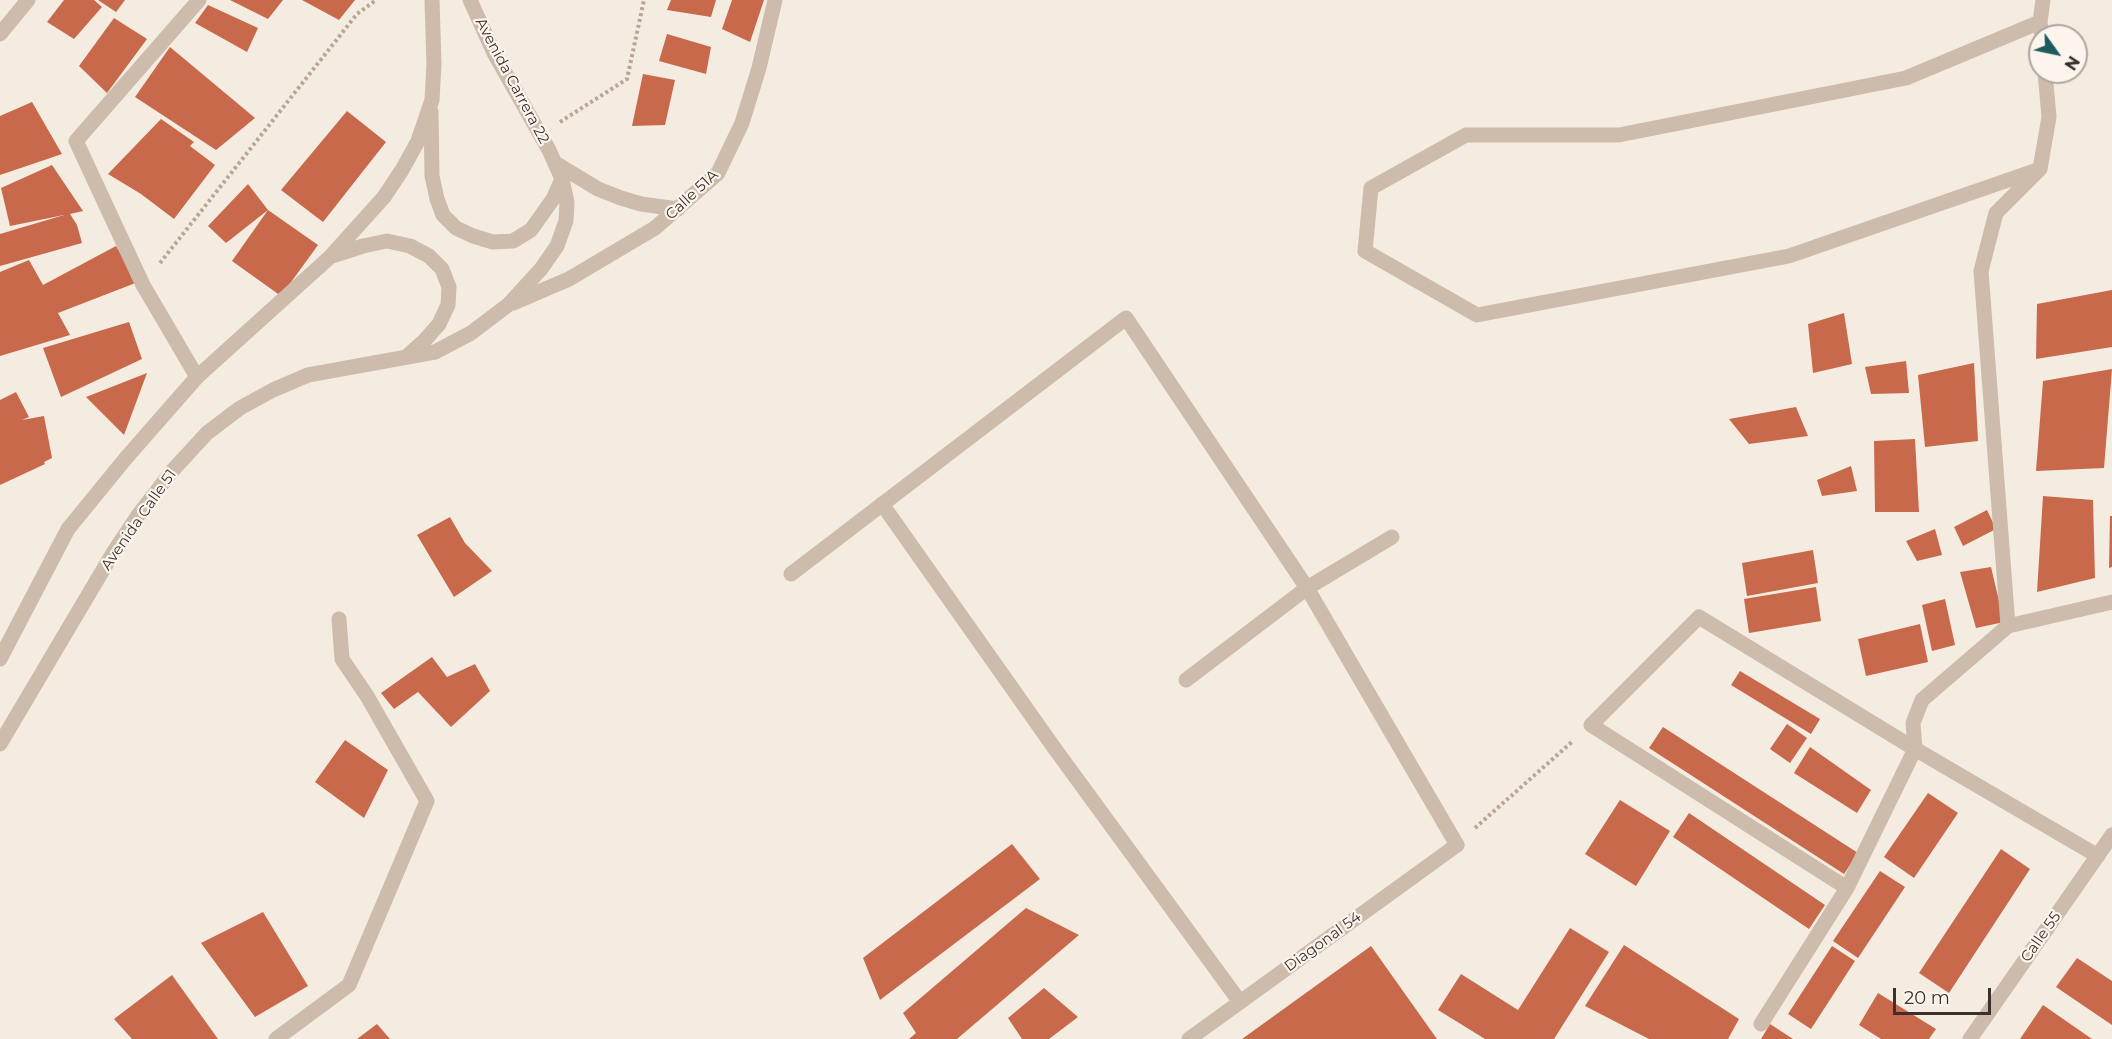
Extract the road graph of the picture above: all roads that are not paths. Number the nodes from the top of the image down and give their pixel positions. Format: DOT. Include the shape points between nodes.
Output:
graph roads {
  1 [pos="28,0"];
  2 [pos="199,0"];
  3 [pos="432,0"];
  4 [pos="470,0"];
  5 [pos="775,0"];
  6 [pos="2043,0"];
  7 [pos="2041,24"];
  8 [pos="0,32"];
  9 [pos="2028,34"];
  10 [pos="2046,84"];
  11 [pos="432,100"];
  12 [pos="555,163"];
  13 [pos="2040,169"];
  14 [pos="562,179"];
  15 [pos="678,209"];
  16 [pos="330,257"];
  17 [pos="508,305"];
  18 [pos="405,358"];
  19 [pos="197,377"];
  20 [pos="882,504"];
  21 [pos="1392,537"];
  22 [pos="791,574"];
  23 [pos="1307,588"];
  24 [pos="2112,602"];
  25 [pos="339,619"];
  26 [pos="2008,626"];
  27 [pos="0,659"];
  28 [pos="1186,680"];
  29 [pos="0,744"];
  30 [pos="1914,749"];
  31 [pos="2112,835"];
  32 [pos="2098,856"];
  33 [pos="1847,888"];
  34 [pos="1240,1002"];
  35 [pos="1761,1024"];
  36 [pos="276,1039"];
  37 [pos="1189,1039"];
  38 [pos="1970,1039"];
  1 -- 8 [label="street"];
  2 -- 19 [label="street" via="76,141 142,285"];
  3 -- 11 [label="street"];
  4 -- 12 [label="street, Avenida Carrera 22" via="494,53"];
  5 -- 15 [label="street, Calle 51A" via="742,123 718,173"];
  6 -- 7 [label="street"];
  9 -- 13 [label="street" via="1906,78 1619,135 1466,135 1371,189 1365,250 1477,315 1789,256"];
  10 -- 13 [label="street" via="2049,117"];
  11 -- 14 [label="street" via="432,176 436,200 443,215 456,228 493,242 513,241 531,230 543,215"];
  11 -- 16 [label="street" via="418,141 402,170 384,197"];
  12 -- 14 [label="street, Avenida Carrera 22"];
  12 -- 15 [label="street, Avenida Carrera 22" via="621,198"];
  13 -- 26 [label="street" via="1996,213 1981,271"];
  14 -- 17 [label="street, Avenida Carrera 22" via="566,221 557,246"];
  15 -- 17 [label="street, Calle 51A" via="655,228 569,279"];
  16 -- 18 [label="street" via="387,241 410,246 442,269 449,288 448,305 439,324"];
  16 -- 19 [label="street"];
  17 -- 18 [label="street, Avenida Calle 51" via="471,333 435,352"];
  18 -- 29 [label="street, Avenida Calle 51" via="308,375 240,408 207,433 173,470 113,553"];
  19 -- 27 [label="street" via="68,529"];
  20 -- 22 [label="street"];
  20 -- 23 [label="street" via="1126,318"];
  20 -- 34 [label="street"];
  21 -- 23 [label="street"];
  23 -- 28 [label="street"];
  23 -- 34 [label="street, Diagonal 54" via="1457,845"];
  24 -- 26 [label="street"];
  25 -- 36 [label="street" via="342,659 427,801 349,985"];
  26 -- 30 [label="street" via="1922,700 1913,723"];
  30 -- 32 [label="street"];
  30 -- 33 [label="street"];
  30 -- 33 [label="street" via="1699,617 1591,725"];
  31 -- 32 [label="street, Calle 55"];
  32 -- 38 [label="street, Calle 55"];
  33 -- 35 [label="street"];
  34 -- 37 [label="street, Diagonal 54"];
}
